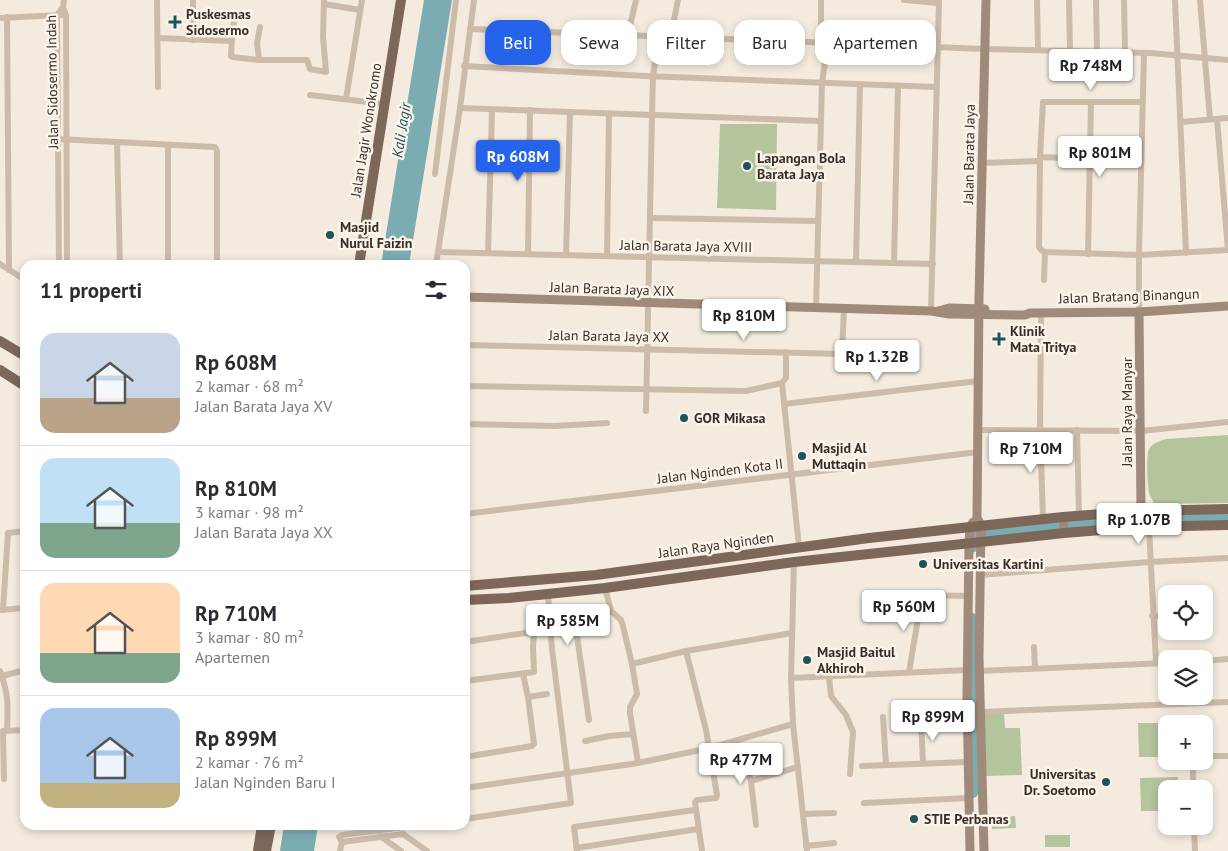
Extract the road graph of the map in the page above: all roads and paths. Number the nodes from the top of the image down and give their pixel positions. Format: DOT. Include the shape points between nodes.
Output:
graph roads {
  1 [pos="157,0"];
  2 [pos="193,0"];
  3 [pos="362,0"];
  4 [pos="400,0"];
  5 [pos="456,0"];
  6 [pos="474,0"];
  7 [pos="636,0"];
  8 [pos="678,0"];
  9 [pos="821,0"];
  10 [pos="904,0"];
  11 [pos="986,0"];
  12 [pos="1037,0"];
  13 [pos="1069,0"];
  14 [pos="1096,0"];
  15 [pos="1124,0"];
  16 [pos="1175,0"];
  17 [pos="1200,0"];
  18 [pos="324,2"];
  19 [pos="939,2"];
  20 [pos="63,4"];
  21 [pos="360,10"];
  22 [pos="235,12"];
  23 [pos="57,15"];
  24 [pos="66,15"];
  25 [pos="3,18"];
  26 [pos="631,20"];
  27 [pos="674,20"];
  28 [pos="822,20"];
  29 [pos="260,27"];
  30 [pos="470,28"];
  31 [pos="561,31"];
  32 [pos="158,38"];
  33 [pos="724,38"];
  34 [pos="232,39"];
  35 [pos="193,40"];
  36 [pos="815,42"];
  37 [pos="937,46"];
  38 [pos="985,48"];
  39 [pos="1038,49"];
  40 [pos="1070,50"];
  41 [pos="1097,51"];
  42 [pos="1125,52"];
  43 [pos="1144,53"];
  44 [pos="1178,55"];
  45 [pos="1205,57"];
  46 [pos="259,60"];
  47 [pos="1228,60"];
  48 [pos="655,65"];
  49 [pos="823,65"];
  50 [pos="464,66"];
  51 [pos="653,76"];
  52 [pos="822,83"];
  53 [pos="860,85"];
  54 [pos="158,86"];
  55 [pos="898,86"];
  56 [pos="936,88"];
  57 [pos="310,95"];
  58 [pos="346,99"];
  59 [pos="1091,102"];
  60 [pos="1142,102"];
  61 [pos="384,104"];
  62 [pos="460,108"];
  63 [pos="492,110"];
  64 [pos="530,110"];
  65 [pos="570,112"];
  66 [pos="609,114"];
  67 [pos="652,116"];
  68 [pos="1228,118"];
  69 [pos="1213,119"];
  70 [pos="821,121"];
  71 [pos="1181,122"];
  72 [pos="57,139"];
  73 [pos="66,140"];
  74 [pos="117,142"];
  75 [pos="168,145"];
  76 [pos="1040,159"];
  77 [pos="1090,159"];
  78 [pos="982,164"];
  79 [pos="435,174"];
  80 [pos="650,218"];
  81 [pos="818,221"];
  82 [pos="58,228"];
  83 [pos="66,228"];
  84 [pos="1228,250"];
  85 [pos="438,252"];
  86 [pos="1045,252"];
  87 [pos="488,253"];
  88 [pos="528,254"];
  89 [pos="1088,254"];
  90 [pos="1186,254"];
  91 [pos="566,255"];
  92 [pos="1139,255"];
  93 [pos="607,256"];
  94 [pos="649,257"];
  95 [pos="59,260"];
  96 [pos="67,260"];
  97 [pos="120,260"];
  98 [pos="168,260"];
  99 [pos="217,260"];
  100 [pos="360,260"];
  101 [pos="437,260"];
  102 [pos="817,261"];
  103 [pos="856,262"];
  104 [pos="894,263"];
  105 [pos="0,264"];
  106 [pos="933,264"];
  107 [pos="9,270"];
  108 [pos="20,277"];
  109 [pos="1044,280"];
  110 [pos="470,297"];
  111 [pos="648,304"];
  112 [pos="1228,306"];
  113 [pos="816,308"];
  114 [pos="844,309"];
  115 [pos="935,311"];
  116 [pos="979,312"];
  117 [pos="1041,312"];
  118 [pos="1139,312"];
  119 [pos="0,341"];
  120 [pos="470,345"];
  121 [pos="646,350"];
  122 [pos="786,352"];
  123 [pos="20,353"];
  124 [pos="909,353"];
  125 [pos="842,354"];
  126 [pos="0,370"];
  127 [pos="978,381"];
  128 [pos="20,383"];
  129 [pos="782,383"];
  130 [pos="470,386"];
  131 [pos="646,389"];
  132 [pos="784,404"];
  133 [pos="646,411"];
  134 [pos="1228,422"];
  135 [pos="606,423"];
  136 [pos="470,424"];
  137 [pos="1040,429"];
  138 [pos="978,430"];
  139 [pos="1077,430"];
  140 [pos="1141,430"];
  141 [pos="978,452"];
  142 [pos="793,475"];
  143 [pos="1228,509"];
  144 [pos="1141,511"];
  145 [pos="470,513"];
  146 [pos="1079,516"];
  147 [pos="1043,519"];
  148 [pos="1064,525"];
  149 [pos="1228,525"];
  150 [pos="970,527"];
  151 [pos="1149,527"];
  152 [pos="20,532"];
  153 [pos="977,536"];
  154 [pos="870,538"];
  155 [pos="799,547"];
  156 [pos="871,553"];
  157 [pos="1228,558"];
  158 [pos="794,562"];
  159 [pos="1150,562"];
  160 [pos="647,568"];
  161 [pos="980,575"];
  162 [pos="649,581"];
  163 [pos="470,586"];
  164 [pos="605,588"];
  165 [pos="548,595"];
  166 [pos="968,596"];
  167 [pos="470,600"];
  168 [pos="20,608"];
  169 [pos="2,610"];
  170 [pos="611,611"];
  171 [pos="1152,616"];
  172 [pos="1158,616"];
  173 [pos="792,633"];
  174 [pos="470,641"];
  175 [pos="1034,647"];
  176 [pos="686,651"];
  177 [pos="1228,659"];
  178 [pos="1213,660"];
  179 [pos="1156,663"];
  180 [pos="632,664"];
  181 [pos="1035,668"];
  182 [pos="966,670"];
  183 [pos="979,670"];
  184 [pos="20,671"];
  185 [pos="909,672"];
  186 [pos="1,673"];
  187 [pos="523,674"];
  188 [pos="829,676"];
  189 [pos="791,678"];
  190 [pos="470,681"];
  191 [pos="546,694"];
  192 [pos="528,696"];
  193 [pos="973,696"];
  194 [pos="1158,701"];
  195 [pos="1213,701"];
  196 [pos="1228,702"];
  197 [pos="981,712"];
  198 [pos="883,717"];
  199 [pos="589,720"];
  200 [pos="921,722"];
  201 [pos="793,724"];
  202 [pos="20,730"];
  203 [pos="3,731"];
  204 [pos="633,734"];
  205 [pos="585,741"];
  206 [pos="734,742"];
  207 [pos="710,748"];
  208 [pos="470,755"];
  209 [pos="1213,756"];
  210 [pos="1228,756"];
  211 [pos="967,762"];
  212 [pos="638,763"];
  213 [pos="923,763"];
  214 [pos="886,765"];
  215 [pos="862,766"];
  216 [pos="798,767"];
  217 [pos="568,773"];
  218 [pos="850,774"];
  219 [pos="4,779"];
  220 [pos="751,781"];
  221 [pos="470,787"];
  222 [pos="968,798"];
  223 [pos="864,803"];
  224 [pos="695,810"];
  225 [pos="834,813"];
  226 [pos="803,814"];
  227 [pos="470,818"];
  228 [pos="756,825"];
  229 [pos="698,828"];
  230 [pos="261,830"];
  231 [pos="269,830"];
  232 [pos="382,830"];
  233 [pos="1194,835"];
  234 [pos="380,836"];
  235 [pos="342,842"];
  236 [pos="834,843"];
  237 [pos="577,849"];
  238 [pos="807,849"];
  239 [pos="258,851"];
  240 [pos="266,851"];
  241 [pos="340,851"];
  242 [pos="401,851"];
  243 [pos="427,851"];
  244 [pos="702,851"];
  245 [pos="970,851"];
  246 [pos="984,851"];
  247 [pos="1194,851"];
  1 -- 32 [label="street"];
  2 -- 35 [label="street"];
  3 -- 21 [label="street"];
  4 -- 61 [label="main road, Jalan Jagir Wonokromo"];
  5 -- 79 [label="street"];
  6 -- 30 [label="street"];
  7 -- 26 [label="street"];
  8 -- 27 [label="street"];
  9 -- 28 [label="street"];
  10 -- 19 [label="street"];
  11 -- 38 [label="main road, Jalan Barata Jaya"];
  12 -- 39 [label="street"];
  13 -- 40 [label="street"];
  14 -- 41 [label="street"];
  15 -- 42 [label="street"];
  16 -- 44 [label="street"];
  17 -- 45 [label="street"];
  18 -- 21 [label="street"];
  18 -- 46 [label="street" via="326,72 310,69 307,60"];
  19 -- 37 [label="street"];
  20 -- 23 [label="street, Jalan Sidosermo Indah"];
  20 -- 24 [label="street, Jalan Sidosermo Indah"];
  21 -- 58 [label="street"];
  22 -- 34 [label="street"];
  23 -- 24 [label="street"];
  23 -- 25 [label="street"];
  23 -- 72 [label="street, Jalan Sidosermo Indah"];
  24 -- 73 [label="street, Jalan Sidosermo Indah"];
  25 -- 107 [label="street"];
  29 -- 46 [label="street"];
  30 -- 31 [label="street"];
  30 -- 50 [label="street"];
  32 -- 35 [label="street"];
  32 -- 54 [label="street"];
  33 -- 36 [label="street"];
  34 -- 35 [label="street" via="219,42"];
  34 -- 46 [label="street" via="232,57"];
  37 -- 38 [label="street"];
  37 -- 56 [label="street"];
  38 -- 39 [label="street"];
  38 -- 78 [label="main road, Jalan Barata Jaya"];
  39 -- 40 [label="street"];
  40 -- 41 [label="street"];
  41 -- 42 [label="street"];
  42 -- 43 [label="street"];
  43 -- 44 [label="street"];
  43 -- 60 [label="street"];
  44 -- 45 [label="street"];
  44 -- 71 [label="street"];
  45 -- 47 [label="street"];
  45 -- 69 [label="street"];
  48 -- 51 [label="street"];
  49 -- 52 [label="street"];
  50 -- 51 [label="street"];
  50 -- 62 [label="street"];
  51 -- 52 [label="street"];
  51 -- 67 [label="street"];
  52 -- 53 [label="street"];
  52 -- 70 [label="street"];
  53 -- 55 [label="street"];
  53 -- 103 [label="street"];
  55 -- 56 [label="street"];
  55 -- 104 [label="street"];
  56 -- 106 [label="street"];
  57 -- 58 [label="street"];
  58 -- 61 [label="street"];
  59 -- 60 [label="street"];
  59 -- 76 [label="street" via="1043,102"];
  59 -- 77 [label="street"];
  60 -- 92 [label="street"];
  61 -- 100 [label="main road, Jalan Jagir Wonokromo"];
  62 -- 63 [label="street"];
  62 -- 85 [label="street"];
  63 -- 64 [label="street"];
  63 -- 87 [label="street"];
  64 -- 65 [label="street"];
  64 -- 88 [label="street"];
  65 -- 66 [label="street"];
  65 -- 91 [label="street"];
  66 -- 67 [label="street"];
  66 -- 93 [label="street"];
  67 -- 70 [label="street"];
  67 -- 80 [label="street"];
  68 -- 69 [label="street"];
  69 -- 71 [label="street"];
  69 -- 84 [label="street"];
  70 -- 81 [label="street"];
  71 -- 90 [label="street"];
  72 -- 73 [label="street"];
  72 -- 82 [label="street, Jalan Sidosermo Indah"];
  73 -- 74 [label="street"];
  73 -- 83 [label="street, Jalan Sidosermo Indah"];
  74 -- 75 [label="street"];
  74 -- 97 [label="street"];
  75 -- 98 [label="street"];
  75 -- 99 [label="street" via="216,148"];
  76 -- 77 [label="street"];
  76 -- 78 [label="street"];
  76 -- 86 [label="street" via="1039,247"];
  77 -- 89 [label="street"];
  78 -- 116 [label="main road, Jalan Barata Jaya"];
  80 -- 81 [label="street"];
  80 -- 94 [label="street"];
  81 -- 102 [label="street"];
  82 -- 83 [label="street"];
  82 -- 95 [label="street, Jalan Sidosermo Indah"];
  83 -- 96 [label="street, Jalan Sidosermo Indah"];
  84 -- 90 [label="street"];
  85 -- 87 [label="street, Jalan Barata Jaya XVIII"];
  85 -- 101 [label="street"];
  86 -- 89 [label="street"];
  86 -- 109 [label="street"];
  87 -- 88 [label="street, Jalan Barata Jaya XVIII"];
  88 -- 91 [label="street, Jalan Barata Jaya XVIII"];
  89 -- 92 [label="street"];
  90 -- 92 [label="street"];
  91 -- 93 [label="street, Jalan Barata Jaya XVIII"];
  92 -- 118 [label="street"];
  93 -- 94 [label="street, Jalan Barata Jaya XVIII"];
  94 -- 102 [label="street, Jalan Barata Jaya XVIII"];
  94 -- 111 [label="street"];
  102 -- 103 [label="street, Jalan Barata Jaya XVIII"];
  102 -- 113 [label="street"];
  103 -- 104 [label="street, Jalan Barata Jaya XVIII"];
  104 -- 106 [label="street, Jalan Barata Jaya XVIII"];
  105 -- 107 [label="street"];
  106 -- 115 [label="street"];
  107 -- 108 [label="street"];
  110 -- 111 [label="main road, Jalan Barata Jaya XIX"];
  111 -- 113 [label="main road, Jalan Barata Jaya XIX"];
  111 -- 121 [label="street"];
  112 -- 118 [label="main road, Jalan Bratang Binangun"];
  113 -- 114 [label="main road, Jalan Barata Jaya XIX"];
  114 -- 115 [label="main road, Jalan Barata Jaya XIX"];
  114 -- 125 [label="street"];
  115 -- 116 [label="main road, Jalan Bratang Binangun" via="948,308"];
  116 -- 117 [label="main road, Jalan Bratang Binangun" via="1025,315"];
  116 -- 127 [label="main road, Jalan Barata Jaya"];
  117 -- 118 [label="main road, Jalan Bratang Binangun"];
  117 -- 137 [label="street"];
  118 -- 140 [label="main road, Jalan Raya Manyar"];
  119 -- 123 [label="main road"];
  120 -- 121 [label="street, Jalan Barata Jaya XX"];
  121 -- 122 [label="street, Jalan Barata Jaya XX"];
  121 -- 131 [label="street"];
  122 -- 125 [label="street, Jalan Barata Jaya XX"];
  122 -- 129 [label="street" via="786,378"];
  124 -- 125 [label="street, Jalan Barata Jaya XX"];
  126 -- 128 [label="main road"];
  127 -- 132 [label="street"];
  127 -- 138 [label="main road, Jalan Barata Jaya"];
  129 -- 131 [label="street" via="746,391"];
  129 -- 132 [label="street"];
  130 -- 131 [label="street"];
  131 -- 133 [label="street"];
  132 -- 142 [label="street"];
  134 -- 140 [label="street"];
  135 -- 136 [label="street" via="555,426"];
  137 -- 138 [label="street"];
  137 -- 139 [label="street"];
  137 -- 147 [label="street"];
  138 -- 141 [label="main road, Jalan Barata Jaya"];
  139 -- 140 [label="street"];
  139 -- 146 [label="street"];
  140 -- 144 [label="main road, Jalan Raya Manyar"];
  141 -- 142 [label="street, Jalan Nginden Kota II"];
  141 -- 153 [label="main road, Jalan Barata Jaya"];
  142 -- 145 [label="street, Jalan Nginden Kota II"];
  142 -- 155 [label="street"];
  143 -- 144 [label="main road"];
  144 -- 146 [label="main road"];
  146 -- 148 [label="main road"];
  147 -- 148 [label="main road"];
  147 -- 153 [label="main road"];
  148 -- 151 [label="main road"];
  148 -- 153 [label="main road"];
  149 -- 151 [label="main road"];
  150 -- 153 [label="main road"];
  150 -- 153 [label="main road"];
  150 -- 154 [label="main road, Jalan Raya Nginden"];
  151 -- 159 [label="street"];
  152 -- 169 [label="street" via="8,533"];
  153 -- 156 [label="main road, Jalan Raya Nginden"];
  153 -- 161 [label="main road"];
  153 -- 166 [label="main road"];
  154 -- 155 [label="main road, Jalan Raya Nginden"];
  154 -- 156 [label="main road"];
  155 -- 160 [label="main road, Jalan Raya Nginden"];
  156 -- 158 [label="main road, Jalan Raya Nginden"];
  157 -- 159 [label="street"];
  158 -- 162 [label="main road, Jalan Raya Nginden"];
  158 -- 173 [label="street"];
  159 -- 161 [label="street"];
  159 -- 171 [label="street"];
  160 -- 162 [label="main road"];
  160 -- 163 [label="main road, Jalan Raya Nginden"];
  161 -- 183 [label="main road"];
  162 -- 164 [label="main road, Jalan Raya Nginden"];
  164 -- 165 [label="main road, Jalan Raya Nginden"];
  164 -- 170 [label="street"];
  165 -- 167 [label="main road, Jalan Raya Nginden"];
  165 -- 217 [label="street"];
  166 -- 182 [label="main road"];
  166 -- 185 [label="street" via="921,596"];
  168 -- 169 [label="street"];
  170 -- 180 [label="street" via="623,626"];
  170 -- 199 [label="street" via="575,622"];
  171 -- 172 [label="street"];
  171 -- 179 [label="street"];
  173 -- 176 [label="street"];
  173 -- 189 [label="street"];
  174 -- 187 [label="street" via="533,632 534,670"];
  175 -- 181 [label="street"];
  176 -- 180 [label="street"];
  176 -- 207 [label="street"];
  177 -- 178 [label="street"];
  179 -- 181 [label="street"];
  180 -- 204 [label="street" via="637,691 630,710"];
  181 -- 183 [label="street"];
  182 -- 185 [label="street"];
  182 -- 193 [label="main road"];
  183 -- 193 [label="main road"];
  184 -- 186 [label="street"];
  185 -- 188 [label="street"];
  186 -- 203 [label="street" via="8,702"];
  187 -- 190 [label="street"];
  187 -- 192 [label="street"];
  188 -- 189 [label="street"];
  188 -- 218 [label="street" via="831,696 853,732"];
  189 -- 201 [label="street"];
  191 -- 192 [label="street"];
  192 -- 208 [label="street" via="533,745"];
  193 -- 197 [label="main road"];
  193 -- 211 [label="main road"];
  194 -- 197 [label="street"];
  195 -- 196 [label="street"];
  197 -- 246 [label="main road"];
  198 -- 214 [label="street"];
  200 -- 213 [label="street"];
  201 -- 206 [label="street"];
  201 -- 216 [label="street"];
  202 -- 203 [label="street"];
  203 -- 219 [label="street"];
  204 -- 205 [label="street"];
  204 -- 212 [label="street"];
  206 -- 207 [label="street"];
  206 -- 220 [label="street"];
  207 -- 212 [label="street"];
  207 -- 224 [label="street" via="717,797 697,800"];
  209 -- 210 [label="street"];
  211 -- 213 [label="street"];
  211 -- 222 [label="main road"];
  212 -- 217 [label="street"];
  213 -- 214 [label="street"];
  214 -- 215 [label="street"];
  216 -- 220 [label="street"];
  216 -- 226 [label="street"];
  217 -- 221 [label="street"];
  217 -- 227 [label="street" via="571,803"];
  220 -- 228 [label="street"];
  222 -- 223 [label="street"];
  222 -- 245 [label="main road"];
  224 -- 229 [label="street"];
  224 -- 237 [label="street" via="574,827"];
  225 -- 226 [label="street"];
  226 -- 238 [label="street"];
  229 -- 237 [label="street"];
  229 -- 244 [label="street"];
  230 -- 239 [label="main road"];
  231 -- 240 [label="main road"];
  232 -- 235 [label="street" via="342,835"];
  233 -- 247 [label="street"];
  234 -- 235 [label="street"];
  234 -- 242 [label="street"];
  234 -- 243 [label="street" via="402,834"];
  235 -- 241 [label="street"];
  236 -- 238 [label="street"];
}
